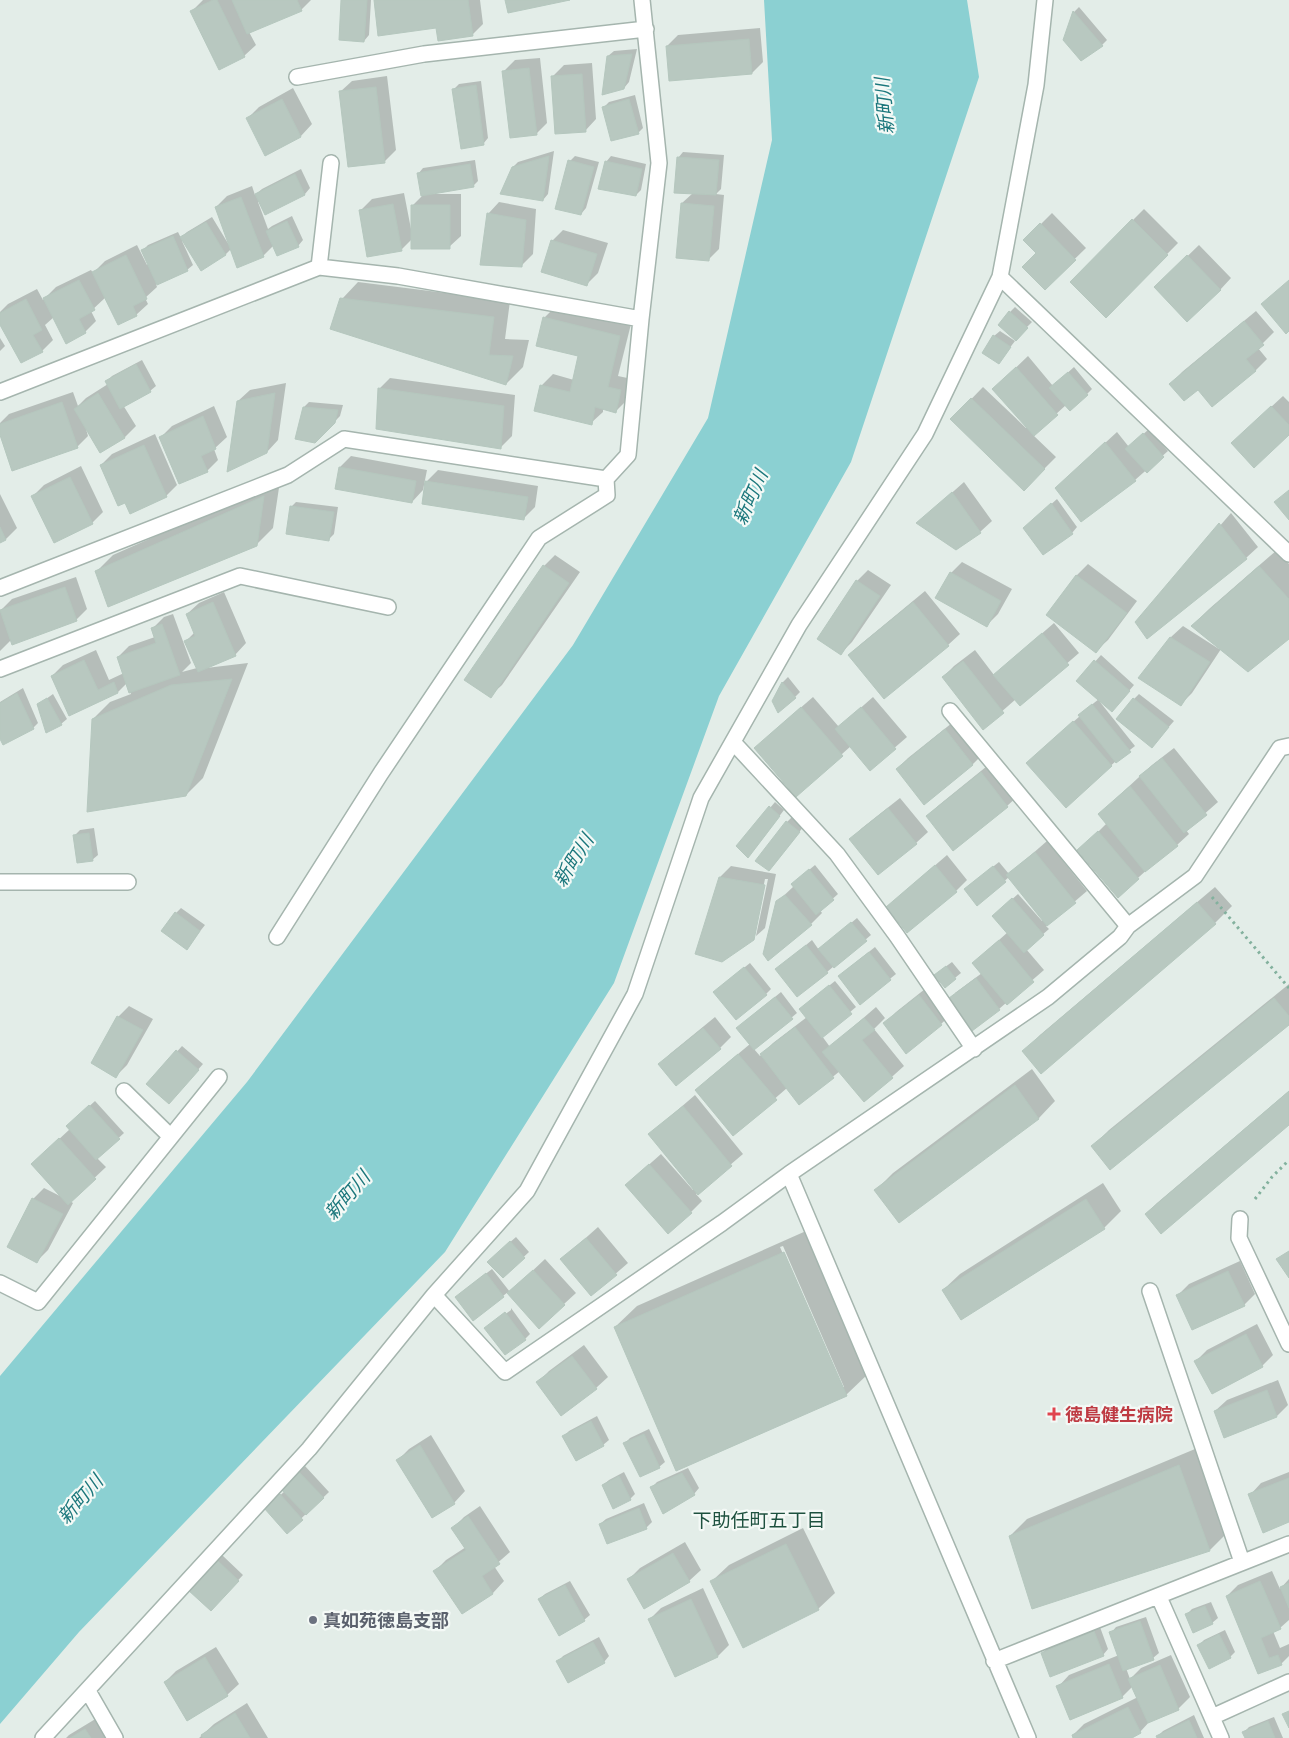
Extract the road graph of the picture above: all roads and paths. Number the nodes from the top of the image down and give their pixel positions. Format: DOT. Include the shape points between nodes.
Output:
graph roads {
  1 [pos="642,0"];
  2 [pos="1045,0"];
  3 [pos="646,29"];
  4 [pos="297,77"];
  5 [pos="331,163"];
  6 [pos="319,267"];
  7 [pos="1000,277"];
  8 [pos="640,319"];
  9 [pos="0,392"];
  10 [pos="606,479"];
  11 [pos="1289,554"];
  12 [pos="0,588"];
  13 [pos="388,607"];
  14 [pos="0,669"];
  15 [pos="950,711"];
  16 [pos="733,742"];
  17 [pos="1285,747"];
  18 [pos="1194,876"];
  19 [pos="0,882"];
  20 [pos="128,882"];
  21 [pos="1128,926"];
  22 [pos="277,937"];
  23 [pos="1289,988"];
  24 [pos="974,1049"];
  25 [pos="219,1077"];
  26 [pos="124,1090"];
  27 [pos="170,1136"];
  28 [pos="1289,1160"];
  29 [pos="789,1174"];
  30 [pos="1240,1219"];
  31 [pos="0,1283"];
  32 [pos="1150,1291"];
  33 [pos="434,1295"];
  34 [pos="1289,1344"];
  35 [pos="1289,1544"];
  36 [pos="1242,1562"];
  37 [pos="1158,1597"];
  38 [pos="994,1661"];
  39 [pos="1289,1682"];
  40 [pos="88,1691"];
  41 [pos="1212,1716"];
  42 [pos="43,1738"];
  43 [pos="115,1738"];
  44 [pos="1028,1738"];
  45 [pos="1221,1738"];
  1 -- 3 [label="street"];
  2 -- 7 [label="street" via="1036,85"];
  3 -- 4 [label="street" via="424,54"];
  3 -- 8 [label="street" via="659,163"];
  5 -- 6 [label="street"];
  6 -- 8 [label="street" via="398,276"];
  6 -- 9 [label="street"];
  7 -- 11 [label="street"];
  7 -- 16 [label="street" via="925,434 799,625"];
  8 -- 10 [label="street" via="628,455"];
  10 -- 12 [label="street" via="344,439 288,475"];
  10 -- 22 [label="street" via="607,495 539,538 381,773"];
  13 -- 14 [label="street" via="240,576"];
  15 -- 21 [label="street"];
  16 -- 24 [label="street" via="837,854"];
  16 -- 33 [label="street" via="701,798 631,1003 527,1192"];
  17 -- 18 [label="street"];
  18 -- 21 [label="street"];
  18 -- 23 [label="path"];
  19 -- 20 [label="street"];
  21 -- 24 [label="street" via="1120,937 1048,997"];
  24 -- 29 [label="street"];
  25 -- 27 [label="street"];
  26 -- 27 [label="street"];
  27 -- 31 [label="street" via="38,1302"];
  28 -- 30 [label="path"];
  29 -- 33 [label="street" via="504,1372"];
  29 -- 38 [label="street"];
  30 -- 34 [label="street" via="1239,1238"];
  32 -- 36 [label="street"];
  33 -- 40 [label="street" via="309,1449"];
  35 -- 36 [label="street"];
  36 -- 37 [label="street"];
  37 -- 38 [label="street"];
  37 -- 41 [label="street"];
  38 -- 44 [label="street"];
  39 -- 41 [label="street"];
  40 -- 42 [label="street"];
  40 -- 43 [label="street"];
  41 -- 45 [label="street"];
}
